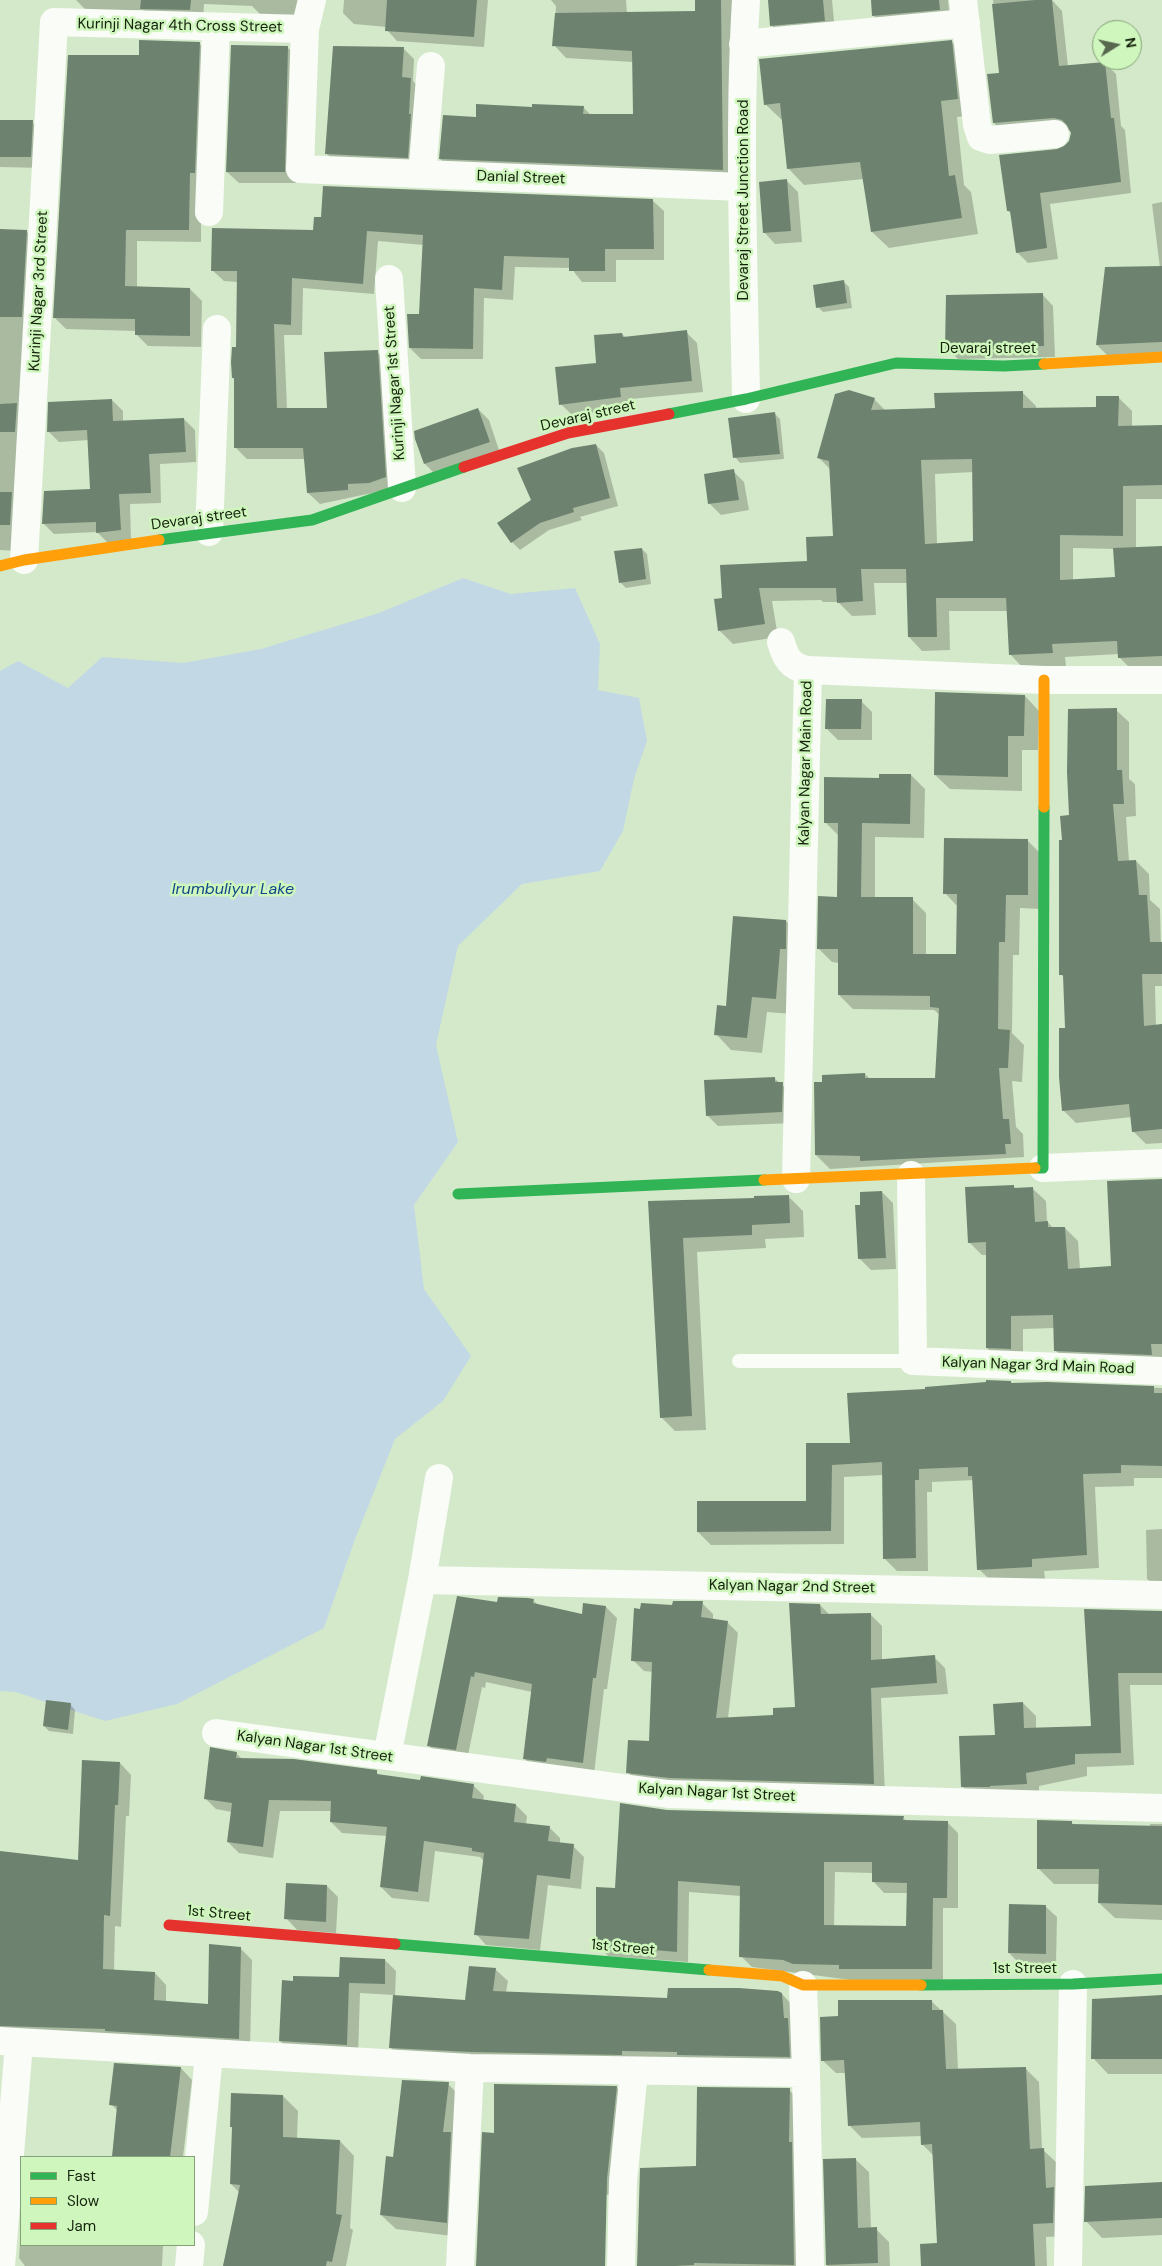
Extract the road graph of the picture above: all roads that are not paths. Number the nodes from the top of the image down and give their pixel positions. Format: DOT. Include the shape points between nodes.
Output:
graph roads {
  1 [pos="312,0"];
  2 [pos="746,0"];
  3 [pos="964,12"];
  4 [pos="54,22"];
  5 [pos="216,27"];
  6 [pos="306,29"];
  7 [pos="743,44"];
  8 [pos="431,66"];
  9 [pos="1055,134"];
  10 [pos="422,174"];
  11 [pos="742,187"];
  12 [pos="209,212"];
  13 [pos="389,279"];
  14 [pos="217,329"];
  15 [pos="1162,357"];
  16 [pos="746,399"];
  17 [pos="402,488"];
  18 [pos="209,532"];
  19 [pos="12,563"];
  20 [pos="781,642"];
  21 [pos="808,670"];
  22 [pos="1044,680"];
  23 [pos="1162,680"];
  24 [pos="1162,1163"];
  25 [pos="1043,1168"];
  26 [pos="911,1175"];
  27 [pos="796,1180"];
  28 [pos="458,1194"];
  29 [pos="738,1361"];
  30 [pos="913,1361"];
  31 [pos="1162,1371"];
  32 [pos="439,1478"];
  33 [pos="422,1580"];
  34 [pos="1162,1595"];
  35 [pos="216,1733"];
  36 [pos="387,1756"];
  37 [pos="1162,1808"];
  38 [pos="170,1925"];
  39 [pos="1162,1979"];
  40 [pos="1073,1984"];
  41 [pos="803,1985"];
  42 [pos="10,2042"];
  43 [pos="209,2054"];
  44 [pos="470,2068"];
  45 [pos="634,2070"];
  46 [pos="806,2073"];
  47 [pos="195,2201"];
  48 [pos="2,2232"];
  49 [pos="191,2246"];
  50 [pos="1,2266"];
  51 [pos="189,2266"];
  52 [pos="460,2266"];
  53 [pos="621,2266"];
  54 [pos="810,2266"];
  55 [pos="1068,2266"];
  1 -- 6 [label="street"];
  2 -- 7 [label="street, Devaraj Street Junction Road"];
  3 -- 7 [label="street"];
  3 -- 9 [label="street" via="981,137 990,140"];
  4 -- 5 [label="street, Kurinji Nagar 4th Cross Street"];
  4 -- 19 [label="street, Kurinji Nagar 3rd Street"];
  5 -- 6 [label="street, Kurinji Nagar 4th Cross Street"];
  5 -- 12 [label="street"];
  6 -- 10 [label="street, Danial Street" via="300,169"];
  7 -- 11 [label="street, Devaraj Street Junction Road"];
  8 -- 10 [label="street"];
  10 -- 11 [label="street, Danial Street"];
  11 -- 16 [label="street, Devaraj Street Junction Road"];
  13 -- 17 [label="street, Kurinji Nagar 1st Street"];
  14 -- 18 [label="street"];
  15 -- 16 [label="street, Devaraj street" via="1004,366 896,363"];
  16 -- 17 [label="street, Devaraj street" via="568,433"];
  17 -- 18 [label="street, Devaraj street" via="312,520"];
  18 -- 19 [label="street, Devaraj street"];
  20 -- 21 [label="street" via="791,664"];
  21 -- 22 [label="street, Kalyan Nagar Main Road"];
  21 -- 27 [label="street, Kalyan Nagar Main Road"];
  22 -- 23 [label="street, Kalyan Nagar Main Road"];
  22 -- 25 [label="street"];
  24 -- 25 [label="street"];
  25 -- 26 [label="street"];
  26 -- 27 [label="street"];
  26 -- 30 [label="street"];
  27 -- 28 [label="street"];
  29 -- 30 [label="lane"];
  30 -- 31 [label="street, Kalyan Nagar 3rd Main Road"];
  32 -- 33 [label="street"];
  33 -- 34 [label="street, Kalyan Nagar 2nd Street"];
  33 -- 36 [label="street"];
  35 -- 36 [label="street, Kalyan Nagar 1st Street"];
  36 -- 37 [label="street, Kalyan Nagar 1st Street" via="668,1794"];
  38 -- 41 [label="street, 1st Street" via="782,1976"];
  39 -- 40 [label="street, 1st Street"];
  40 -- 41 [label="street, 1st Street"];
  40 -- 55 [label="street"];
  41 -- 46 [label="street"];
  42 -- 43 [label="street"];
  42 -- 48 [label="street"];
  43 -- 44 [label="street"];
  43 -- 47 [label="street"];
  44 -- 45 [label="street"];
  44 -- 52 [label="street"];
  45 -- 46 [label="street"];
  45 -- 53 [label="street" via="623,2181"];
  46 -- 54 [label="street"];
  48 -- 50 [label="street"];
  49 -- 51 [label="street"];
}
